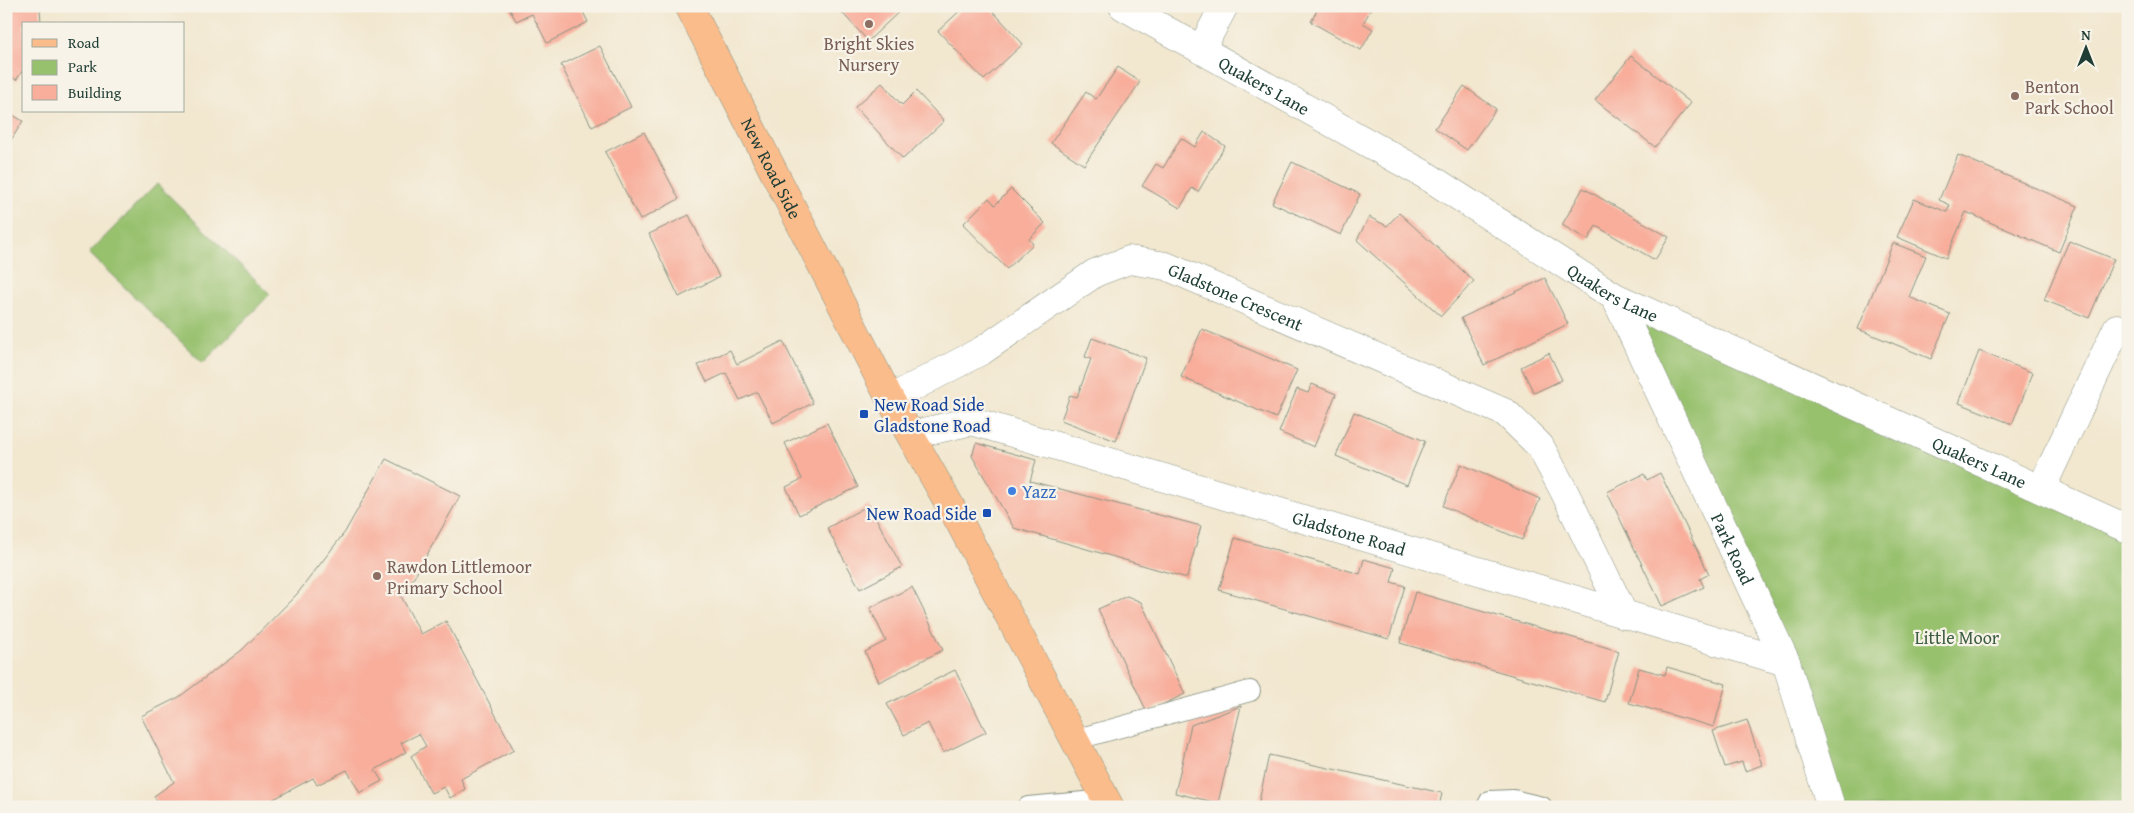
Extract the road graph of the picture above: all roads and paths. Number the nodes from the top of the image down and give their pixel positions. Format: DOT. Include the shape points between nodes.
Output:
graph roads {
  1 [pos="688,6"];
  2 [pos="1124,6"];
  3 [pos="1224,6"];
  4 [pos="1201,50"];
  5 [pos="1616,297"];
  6 [pos="2117,328"];
  7 [pos="890,399"];
  8 [pos="911,435"];
  9 [pos="2041,489"];
  10 [pos="2128,529"];
  11 [pos="1624,615"];
  12 [pos="1786,662"];
  13 [pos="1250,691"];
  14 [pos="1074,740"];
  15 [pos="1108,804"];
  16 [pos="1028,807"];
  17 [pos="1487,807"];
  18 [pos="1542,807"];
  19 [pos="1831,807"];
  1 -- 7 [label="main road, New Road Side"];
  2 -- 4 [label="street, Quakers Lane"];
  3 -- 4 [label="street"];
  4 -- 5 [label="street, Quakers Lane" via="1427,176"];
  5 -- 9 [label="street, Quakers Lane"];
  5 -- 12 [label="street, Park Road"];
  6 -- 9 [label="street"];
  7 -- 8 [label="main road, New Road Side"];
  7 -- 11 [label="street, Gladstone Crescent" via="983,350 1095,273 1129,260 1166,266 1506,413 1540,446"];
  8 -- 11 [label="street, Gladstone Road" via="972,422"];
  8 -- 14 [label="main road, New Road Side"];
  9 -- 10 [label="street, Quakers Lane"];
  11 -- 12 [label="street, Gladstone Road"];
  12 -- 19 [label="street, Park Road"];
  13 -- 14 [label="lane"];
  14 -- 15 [label="main road, New Road Side"];
  15 -- 16 [label="lane"];
  17 -- 18 [label="lane" via="1490,801 1513,800"];
}
